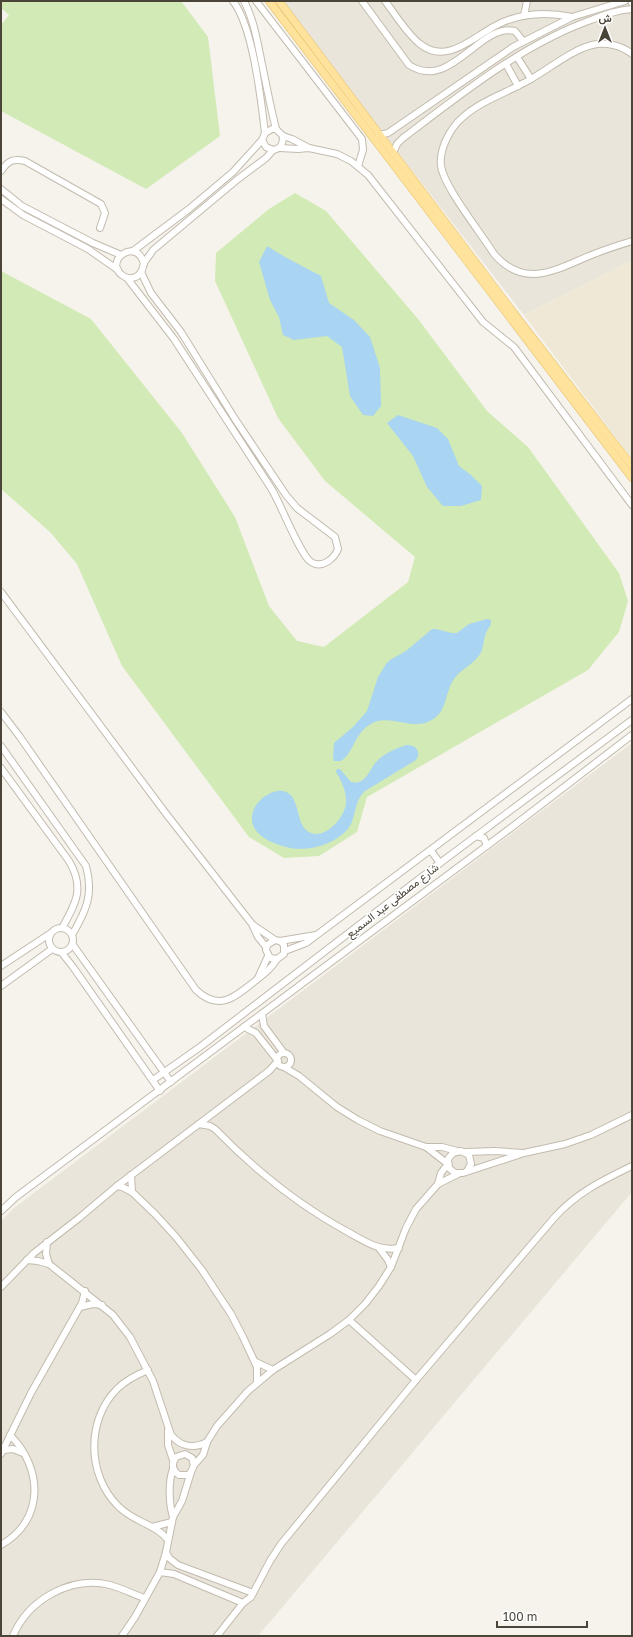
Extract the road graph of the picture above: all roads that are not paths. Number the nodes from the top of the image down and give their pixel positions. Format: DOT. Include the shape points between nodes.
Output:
graph roads {
  1 [pos="233,1"];
  2 [pos="244,1"];
  3 [pos="256,1"];
  4 [pos="269,1"];
  5 [pos="279,1"];
  6 [pos="362,1"];
  7 [pos="385,1"];
  8 [pos="527,1"];
  9 [pos="625,1"];
  10 [pos="632,9"];
  11 [pos="524,16"];
  12 [pos="572,17"];
  13 [pos="523,41"];
  14 [pos="632,54"];
  15 [pos="517,57"];
  16 [pos="506,64"];
  17 [pos="531,79"];
  18 [pos="518,86"];
  19 [pos="436,99"];
  20 [pos="443,108"];
  21 [pos="276,129"];
  22 [pos="265,133"];
  23 [pos="379,135"];
  24 [pos="283,136"];
  25 [pos="262,140"];
  26 [pos="280,148"];
  27 [pos="309,148"];
  28 [pos="273,150"];
  29 [pos="393,153"];
  30 [pos="358,166"];
  31 [pos="1,171"];
  32 [pos="233,172"];
  33 [pos="238,179"];
  34 [pos="1,189"];
  35 [pos="1,199"];
  36 [pos="100,228"];
  37 [pos="632,241"];
  38 [pos="133,251"];
  39 [pos="121,255"];
  40 [pos="144,264"];
  41 [pos="118,270"];
  42 [pos="141,272"];
  43 [pos="127,278"];
  44 [pos="235,419"];
  45 [pos="228,423"];
  46 [pos="632,466"];
  47 [pos="632,478"];
  48 [pos="632,505"];
  49 [pos="1,592"];
  50 [pos="632,699"];
  51 [pos="1,712"];
  52 [pos="632,720"];
  53 [pos="632,735"];
  54 [pos="1,746"];
  55 [pos="6,753"];
  56 [pos="1,758"];
  57 [pos="1,768"];
  58 [pos="505,815"];
  59 [pos="512,827"];
  60 [pos="476,836"];
  61 [pos="487,846"];
  62 [pos="431,851"];
  63 [pos="440,863"];
  64 [pos="252,924"];
  65 [pos="62,928"];
  66 [pos="51,932"];
  67 [pos="317,934"];
  68 [pos="72,935"];
  69 [pos="277,940"];
  70 [pos="72,945"];
  71 [pos="266,947"];
  72 [pos="52,949"];
  73 [pos="285,951"];
  74 [pos="62,953"];
  75 [pos="268,956"];
  76 [pos="277,959"];
  77 [pos="1,966"];
  78 [pos="258,978"];
  79 [pos="1,986"];
  80 [pos="262,1014"];
  81 [pos="244,1027"];
  82 [pos="284,1053"];
  83 [pos="291,1061"];
  84 [pos="280,1064"];
  85 [pos="164,1072"];
  86 [pos="298,1076"];
  87 [pos="153,1080"];
  88 [pos="170,1082"];
  89 [pos="160,1091"];
  90 [pos="213,1113"];
  91 [pos="632,1115"];
  92 [pos="199,1124"];
  93 [pos="216,1129"];
  94 [pos="426,1147"];
  95 [pos="457,1151"];
  96 [pos="466,1152"];
  97 [pos="524,1153"];
  98 [pos="448,1164"];
  99 [pos="632,1166"];
  100 [pos="467,1171"];
  101 [pos="458,1174"];
  102 [pos="131,1175"];
  103 [pos="438,1184"];
  104 [pos="117,1186"];
  105 [pos="132,1192"];
  106 [pos="1,1210"];
  107 [pos="47,1242"];
  108 [pos="379,1248"];
  109 [pos="399,1248"];
  110 [pos="27,1260"];
  111 [pos="49,1264"];
  112 [pos="391,1266"];
  113 [pos="1,1287"];
  114 [pos="85,1291"];
  115 [pos="102,1305"];
  116 [pos="80,1307"];
  117 [pos="349,1320"];
  118 [pos="256,1362"];
  119 [pos="148,1370"];
  120 [pos="273,1370"];
  121 [pos="416,1380"];
  122 [pos="257,1383"];
  123 [pos="168,1429"];
  124 [pos="10,1435"];
  125 [pos="207,1442"];
  126 [pos="187,1446"];
  127 [pos="2,1452"];
  128 [pos="23,1453"];
  129 [pos="185,1454"];
  130 [pos="173,1460"];
  131 [pos="194,1465"];
  132 [pos="173,1469"];
  133 [pos="191,1472"];
  134 [pos="172,1520"];
  135 [pos="151,1527"];
  136 [pos="168,1540"];
  137 [pos="1,1545"];
  138 [pos="166,1552"];
  139 [pos="160,1572"];
  140 [pos="253,1593"];
  141 [pos="144,1598"];
  142 [pos="243,1603"];
  143 [pos="13,1636"];
  144 [pos="122,1636"];
  145 [pos="218,1636"];
  1 -- 22 [label="street" via="243,17 248,35"];
  2 -- 21 [label="street" via="256,35"];
  3 -- 30 [label="street" via="362,139 362,156"];
  4 -- 47 [label="main road"];
  5 -- 23 [label="main road"];
  6 -- 13 [label="street" via="409,65 428,73 441,70 490,36 504,30 515,30"];
  7 -- 11 [label="street" via="421,45 430,50 445,52 460,48 503,22"];
  8 -- 11 [label="street"];
  9 -- 12 [label="street"];
  10 -- 15 [label="street" via="612,12 566,29"];
  11 -- 12 [label="street" via="551,13"];
  12 -- 13 [label="street"];
  13 -- 19 [label="street"];
  14 -- 17 [label="street" via="616,46 593,45"];
  15 -- 16 [label="street"];
  15 -- 17 [label="street"];
  16 -- 18 [label="street"];
  16 -- 20 [label="street"];
  17 -- 18 [label="street"];
  18 -- 37 [label="street" via="478,105 461,118 449,134 443,150 441,166 447,183 494,254 514,270 540,274 549,273"];
  19 -- 20 [label="street"];
  19 -- 23 [label="street" via="388,133"];
  20 -- 29 [label="street" via="403,138"];
  21 -- 22 [label="street"];
  21 -- 24 [label="street"];
  22 -- 25 [label="street"];
  23 -- 29 [label="main road"];
  24 -- 26 [label="street"];
  24 -- 27 [label="street"];
  25 -- 28 [label="street" via="266,147"];
  25 -- 32 [label="street"];
  26 -- 27 [label="street"];
  26 -- 28 [label="street"];
  27 -- 30 [label="street" via="337,154"];
  28 -- 33 [label="street" via="257,166"];
  29 -- 46 [label="main road"];
  30 -- 48 [label="street" via="483,322 514,347"];
  31 -- 36 [label="street" via="12,160 25,161 101,204 105,213"];
  32 -- 33 [label="street"];
  32 -- 38 [label="street"];
  33 -- 40 [label="street" via="154,250"];
  34 -- 39 [label="street" via="22,206"];
  35 -- 41 [label="street" via="23,215 88,249"];
  38 -- 39 [label="street"];
  38 -- 40 [label="street" via="140,256"];
  39 -- 41 [label="street" via="117,262"];
  40 -- 42 [label="street"];
  41 -- 43 [label="street"];
  42 -- 43 [label="street" via="135,277"];
  42 -- 44 [label="street" via="151,293 181,332"];
  43 -- 45 [label="street" via="174,339"];
  44 -- 45 [label="street"];
  44 -- 45 [label="street" via="297,508 335,537 338,549 331,560 322,564 311,562 296,540 275,494"];
  49 -- 64 [label="street"];
  50 -- 62 [label="street"];
  51 -- 78 [label="street" via="196,990 210,1000 225,1000 236,996"];
  52 -- 58 [label="street, شارع مصطفى عبد السميع"];
  53 -- 59 [label="street, شارع مصطفى عبد السميع"];
  54 -- 55 [label="street"];
  55 -- 56 [label="street"];
  55 -- 68 [label="street" via="86,866 90,892 82,919"];
  57 -- 65 [label="street" via="75,870 78,881 76,904"];
  58 -- 59 [label="street" via="505,823"];
  58 -- 60 [label="street, شارع مصطفى عبد السميع"];
  59 -- 61 [label="street, شارع مصطفى عبد السميع"];
  60 -- 61 [label="street" via="484,838"];
  60 -- 63 [label="street, شارع مصطفى عبد السميع"];
  61 -- 80 [label="street, شارع مصطفى عبد السميع"];
  62 -- 63 [label="street"];
  62 -- 67 [label="street"];
  63 -- 85 [label="street, شارع مصطفى عبد السميع"];
  64 -- 69 [label="street"];
  64 -- 71 [label="street"];
  65 -- 66 [label="street"];
  65 -- 68 [label="street"];
  66 -- 72 [label="street" via="49,939"];
  66 -- 77 [label="street"];
  67 -- 69 [label="street"];
  67 -- 73 [label="street" via="306,943"];
  68 -- 70 [label="street"];
  69 -- 71 [label="street" via="269,942"];
  69 -- 73 [label="street" via="284,945"];
  70 -- 74 [label="street"];
  70 -- 85 [label="street"];
  71 -- 75 [label="street"];
  72 -- 74 [label="street"];
  72 -- 79 [label="street"];
  73 -- 76 [label="street"];
  74 -- 87 [label="street"];
  75 -- 76 [label="street"];
  75 -- 78 [label="street"];
  76 -- 78 [label="street" via="270,969"];
  80 -- 81 [label="street, شارع مصطفى عبد السميع"];
  80 -- 82 [label="street" via="264,1026"];
  81 -- 84 [label="street" via="256,1033"];
  81 -- 88 [label="street, شارع مصطفى عبد السميع"];
  82 -- 83 [label="street" via="290,1055"];
  82 -- 84 [label="street" via="279,1056"];
  83 -- 84 [label="street" via="289,1065"];
  83 -- 86 [label="street"];
  84 -- 86 [label="street"];
  84 -- 90 [label="street"];
  85 -- 87 [label="street, شارع مصطفى عبد السميع"];
  85 -- 88 [label="street"];
  86 -- 94 [label="street" via="358,1120 380,1131"];
  87 -- 89 [label="street"];
  88 -- 89 [label="street, شارع مصطفى عبد السميع"];
  89 -- 106 [label="street, شارع مصطفى عبد السميع"];
  90 -- 92 [label="street"];
  90 -- 93 [label="street"];
  91 -- 97 [label="street" via="591,1135"];
  92 -- 93 [label="street"];
  92 -- 102 [label="street"];
  93 -- 108 [label="street" via="257,1170 303,1204"];
  94 -- 95 [label="street" via="442,1147"];
  94 -- 98 [label="street"];
  95 -- 96 [label="street"];
  95 -- 98 [label="street" via="450,1156"];
  96 -- 97 [label="street"];
  96 -- 100 [label="street" via="471,1159"];
  97 -- 100 [label="street" via="480,1169"];
  98 -- 101 [label="street" via="452,1171"];
  98 -- 103 [label="street" via="441,1173"];
  99 -- 121 [label="street" via="581,1193 562,1208"];
  100 -- 101 [label="street"];
  101 -- 103 [label="street"];
  102 -- 104 [label="street"];
  102 -- 105 [label="street"];
  103 -- 109 [label="street" via="416,1209"];
  104 -- 105 [label="street"];
  104 -- 107 [label="street"];
  105 -- 118 [label="street" via="176,1237 202,1270 231,1314"];
  107 -- 110 [label="street"];
  107 -- 111 [label="street" via="46,1254"];
  108 -- 109 [label="street"];
  108 -- 112 [label="street"];
  109 -- 112 [label="street"];
  110 -- 111 [label="street"];
  110 -- 113 [label="street"];
  111 -- 114 [label="street"];
  112 -- 117 [label="street" via="379,1286"];
  114 -- 115 [label="street"];
  114 -- 116 [label="street"];
  115 -- 116 [label="street"];
  115 -- 119 [label="street" via="113,1314 130,1337"];
  116 -- 124 [label="street"];
  117 -- 120 [label="street"];
  117 -- 121 [label="street"];
  118 -- 120 [label="street"];
  118 -- 122 [label="street"];
  119 -- 123 [label="street" via="162,1404"];
  119 -- 135 [label="street" via="123,1383 108,1400 98,1422 94,1447 99,1476 110,1496 124,1512"];
  120 -- 122 [label="street"];
  121 -- 140 [label="street" via="281,1544"];
  122 -- 125 [label="street" via="228,1413"];
  123 -- 126 [label="street" via="175,1440"];
  123 -- 130 [label="street" via="168,1445"];
  124 -- 127 [label="street"];
  124 -- 128 [label="street"];
  125 -- 126 [label="street"];
  125 -- 131 [label="street" via="203,1454"];
  126 -- 129 [label="street"];
  127 -- 128 [label="street" via="13,1449"];
  128 -- 137 [label="street" via="34,1478 33,1504 21,1528"];
  129 -- 130 [label="street" via="180,1454"];
  129 -- 131 [label="street" via="192,1458"];
  130 -- 132 [label="street"];
  131 -- 133 [label="street"];
  132 -- 133 [label="street" via="179,1475 188,1475"];
  132 -- 134 [label="street" via="170,1500"];
  133 -- 134 [label="street" via="182,1501"];
  134 -- 135 [label="street"];
  134 -- 136 [label="street"];
  135 -- 136 [label="street" via="159,1530"];
  136 -- 138 [label="street"];
  138 -- 139 [label="street"];
  138 -- 140 [label="street" via="178,1565"];
  139 -- 141 [label="street"];
  139 -- 142 [label="street" via="174,1574"];
  140 -- 142 [label="street"];
  141 -- 143 [label="street" via="109,1585 69,1586 47,1596 34,1606"];
  141 -- 144 [label="street"];
  142 -- 145 [label="street"];
}
